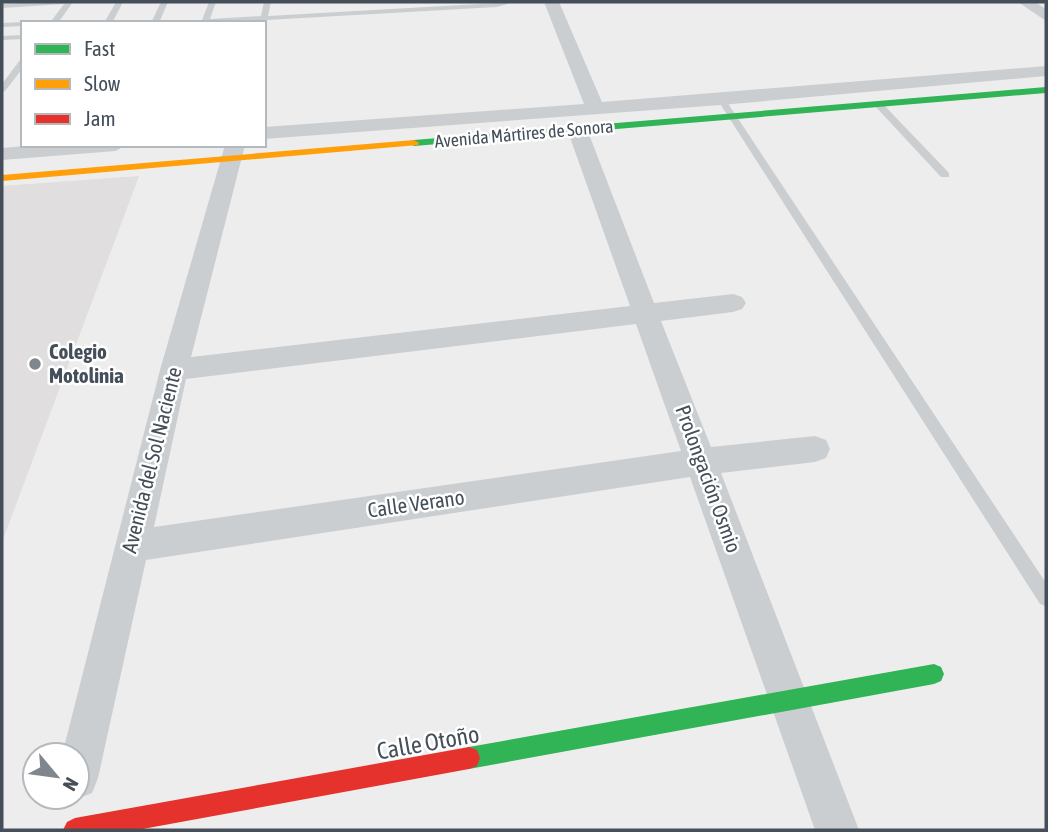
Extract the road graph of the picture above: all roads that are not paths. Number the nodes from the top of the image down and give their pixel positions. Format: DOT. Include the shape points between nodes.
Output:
graph roads {
  1 [pos="67,2"];
  2 [pos="119,2"];
  3 [pos="164,2"];
  4 [pos="212,2"];
  5 [pos="267,2"];
  6 [pos="320,2"];
  7 [pos="366,2"];
  8 [pos="510,2"];
  9 [pos="551,2"];
  10 [pos="1025,2"];
  11 [pos="467,4"];
  12 [pos="2,6"];
  13 [pos="415,6"];
  14 [pos="366,13"];
  15 [pos="318,15"];
  16 [pos="1046,16"];
  17 [pos="55,21"];
  18 [pos="109,21"];
  19 [pos="156,21"];
  20 [pos="205,21"];
  21 [pos="264,21"];
  22 [pos="21,24"];
  23 [pos="2,25"];
  24 [pos="21,37"];
  25 [pos="2,38"];
  26 [pos="21,65"];
  27 [pos="1046,71"];
  28 [pos="2,89"];
  29 [pos="1046,90"];
  30 [pos="720,100"];
  31 [pos="878,104"];
  32 [pos="731,116"];
  33 [pos="586,119"];
  34 [pos="266,133"];
  35 [pos="91,147"];
  36 [pos="233,152"];
  37 [pos="2,154"];
  38 [pos="945,175"];
  39 [pos="2,178"];
  40 [pos="733,303"];
  41 [pos="646,312"];
  42 [pos="174,370"];
  43 [pos="815,449"];
  44 [pos="701,462"];
  45 [pos="131,547"];
  46 [pos="1046,598"];
  47 [pos="934,674"];
  48 [pos="788,701"];
  49 [pos="86,741"];
  50 [pos="69,811"];
  51 [pos="65,830"];
  52 [pos="75,830"];
  53 [pos="837,830"];
  1 -- 12 [label="lane"];
  1 -- 17 [label="lane"];
  2 -- 18 [label="lane"];
  3 -- 19 [label="lane"];
  4 -- 20 [label="lane"];
  5 -- 21 [label="lane"];
  6 -- 15 [label="lane"];
  7 -- 14 [label="lane"];
  8 -- 11 [label="lane"];
  9 -- 33 [label="street, Prolongación Osmio"];
  10 -- 16 [label="street"];
  11 -- 13 [label="lane"];
  13 -- 14 [label="lane"];
  14 -- 15 [label="lane"];
  15 -- 21 [label="lane"];
  22 -- 23 [label="lane"];
  24 -- 25 [label="lane"];
  26 -- 28 [label="lane"];
  27 -- 30 [label="street, Avenida Mártires de Sonora"];
  29 -- 31 [label="street, Avenida Mártires de Sonora"];
  30 -- 32 [label="lane"];
  30 -- 33 [label="street, Avenida Mártires de Sonora"];
  31 -- 32 [label="street, Avenida Mártires de Sonora"];
  31 -- 38 [label="lane"];
  32 -- 33 [label="street, Avenida Mártires de Sonora"];
  32 -- 46 [label="lane"];
  33 -- 34 [label="street, Avenida Mártires de Sonora"];
  33 -- 36 [label="street, Avenida Mártires de Sonora"];
  33 -- 41 [label="street, Prolongación Osmio"];
  35 -- 37 [label="street"];
  36 -- 39 [label="street, Avenida Mártires de Sonora"];
  36 -- 42 [label="street, Avenida del Sol Naciente"];
  40 -- 41 [label="street"];
  41 -- 42 [label="street"];
  41 -- 44 [label="street, Prolongación Osmio"];
  42 -- 45 [label="street, Avenida del Sol Naciente"];
  43 -- 44 [label="street, Calle Verano"];
  44 -- 45 [label="street, Calle Verano"];
  44 -- 48 [label="street, Prolongación Osmio"];
  45 -- 49 [label="street, Avenida del Sol Naciente"];
  47 -- 48 [label="street, Calle Otoño"];
  48 -- 52 [label="street, Calle Otoño"];
  48 -- 53 [label="street, Prolongación Osmio"];
  50 -- 51 [label="street"];
}
